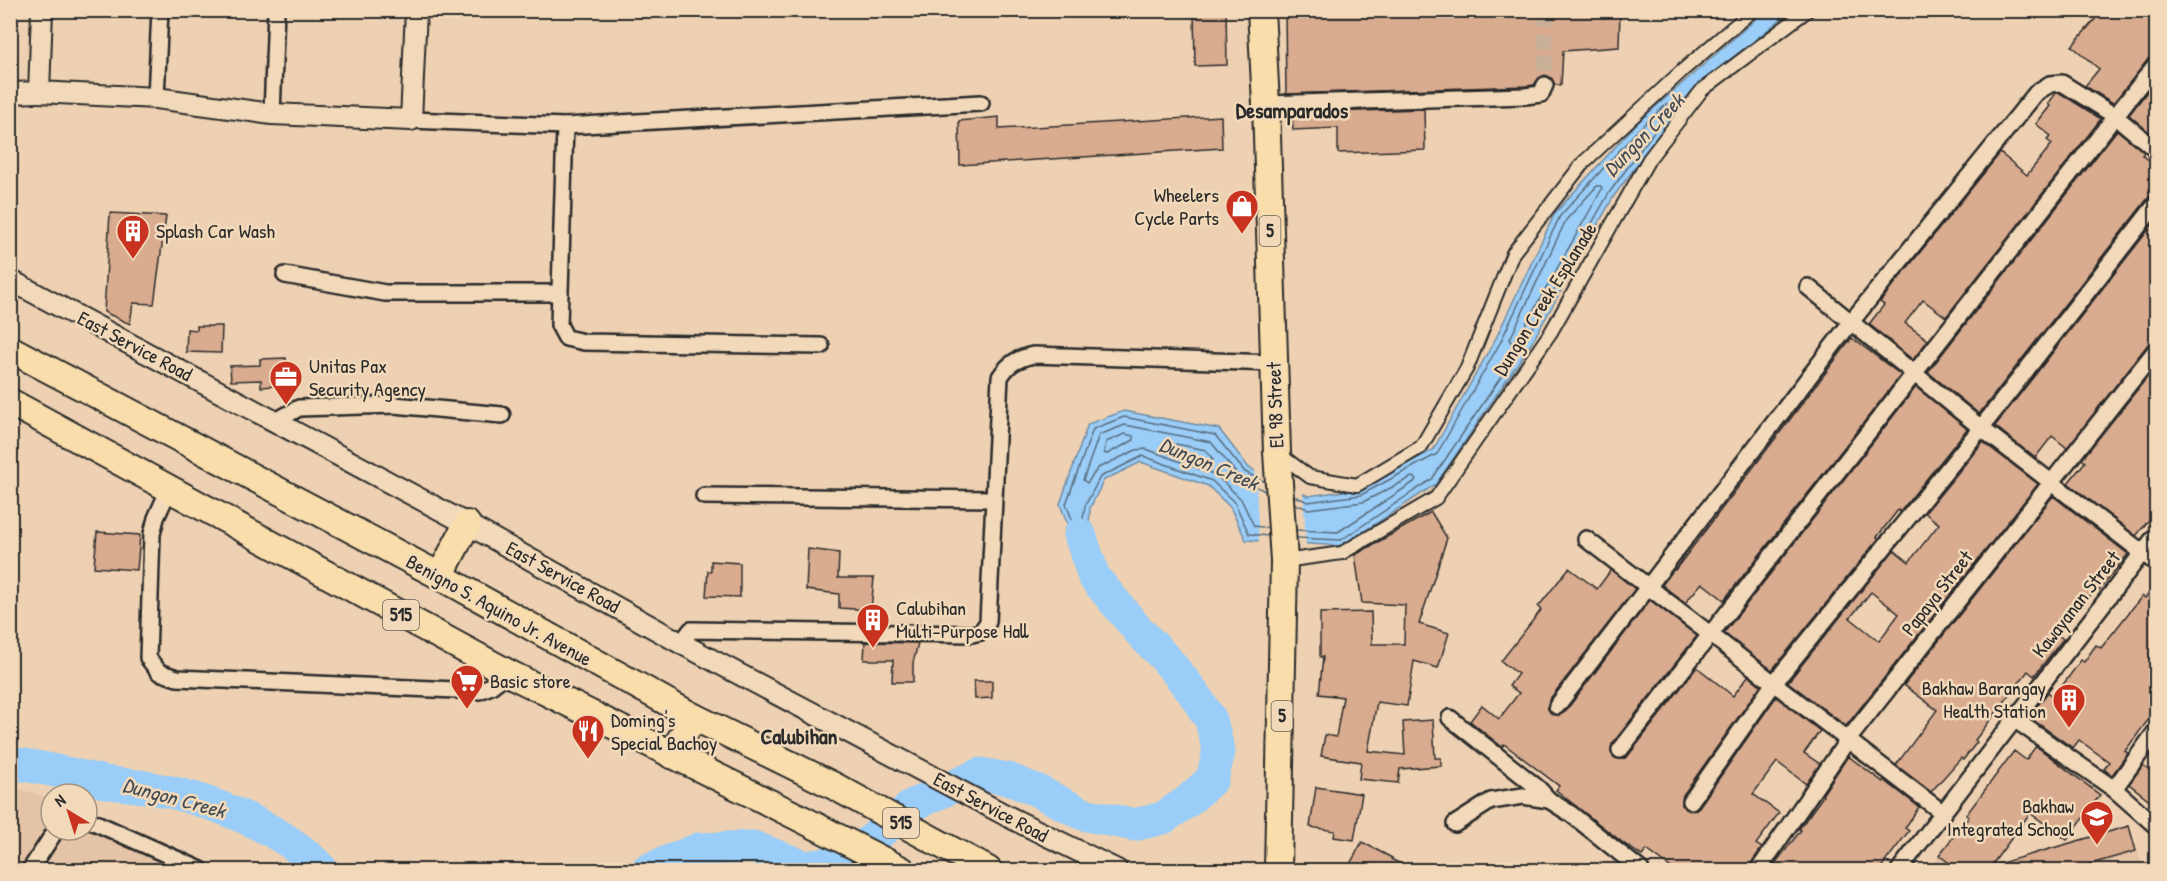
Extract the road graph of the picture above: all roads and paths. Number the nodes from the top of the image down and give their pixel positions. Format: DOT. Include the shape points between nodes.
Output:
graph roads {
  1 [pos="42,10"];
  2 [pos="160,10"];
  3 [pos="276,10"];
  4 [pos="416,10"];
  5 [pos="1261,10"];
  6 [pos="1753,10"];
  7 [pos="1808,10"];
  8 [pos="2157,64"];
  9 [pos="1543,90"];
  10 [pos="39,92"];
  11 [pos="10,93"];
  12 [pos="156,98"];
  13 [pos="981,103"];
  14 [pos="1266,104"];
  15 [pos="272,114"];
  16 [pos="2115,116"];
  17 [pos="411,120"];
  18 [pos="565,126"];
  19 [pos="2157,150"];
  20 [pos="2157,204"];
  21 [pos="285,274"];
  22 [pos="10,280"];
  23 [pos="1808,287"];
  24 [pos="560,293"];
  25 [pos="1851,322"];
  26 [pos="821,346"];
  27 [pos="10,349"];
  28 [pos="2157,350"];
  29 [pos="1274,363"];
  30 [pos="1914,375"];
  31 [pos="10,402"];
  32 [pos="502,414"];
  33 [pos="276,421"];
  34 [pos="1981,428"];
  35 [pos="1277,452"];
  36 [pos="2051,482"];
  37 [pos="169,489"];
  38 [pos="704,496"];
  39 [pos="993,498"];
  40 [pos="467,524"];
  41 [pos="2157,535"];
  42 [pos="1586,538"];
  43 [pos="2143,553"];
  44 [pos="1284,561"];
  45 [pos="2157,563"];
  46 [pos="440,576"];
  47 [pos="1648,586"];
  48 [pos="1711,633"];
  49 [pos="684,645"];
  50 [pos="508,673"];
  51 [pos="1774,682"];
  52 [pos="1557,706"];
  53 [pos="694,717"];
  54 [pos="1450,718"];
  55 [pos="2014,718"];
  56 [pos="2157,731"];
  57 [pos="1847,741"];
  58 [pos="1620,750"];
  59 [pos="671,755"];
  60 [pos="2114,789"];
  61 [pos="1549,800"];
  62 [pos="1691,801"];
  63 [pos="1943,813"];
  64 [pos="99,824"];
  65 [pos="1455,825"];
  66 [pos="2157,826"];
  67 [pos="48,842"];
  68 [pos="978,865"];
  69 [pos="1759,868"];
  70 [pos="30,870"];
  71 [pos="201,870"];
  72 [pos="902,870"];
  73 [pos="1117,870"];
  74 [pos="1278,870"];
  75 [pos="1641,870"];
  76 [pos="1899,870"];
  1 -- 10 [label="street"];
  2 -- 12 [label="street"];
  3 -- 15 [label="street"];
  4 -- 17 [label="street"];
  5 -- 14 [label="main road, El 98 Street / 5"];
  6 -- 35 [label="street, Dungon Creek Esplanade" via="1583,163 1513,253 1467,368 1421,447 1357,486 1310,477"];
  7 -- 44 [label="street, Dungon Creek Esplanade" via="1702,90 1649,159 1551,332 1436,498 1342,553"];
  8 -- 16 [label="street"];
  9 -- 14 [label="street" via="1514,97"];
  10 -- 11 [label="street"];
  10 -- 12 [label="street"];
  12 -- 15 [label="street"];
  13 -- 18 [label="street"];
  14 -- 29 [label="main road, El 98 Street / 5"];
  15 -- 17 [label="street"];
  16 -- 19 [label="street"];
  16 -- 25 [label="street" via="2062,83 2050,84 2037,92"];
  16 -- 30 [label="street"];
  17 -- 18 [label="street"];
  18 -- 24 [label="street"];
  20 -- 34 [label="street"];
  21 -- 24 [label="street" via="385,293"];
  22 -- 33 [label="street, East Service Road"];
  23 -- 25 [label="street"];
  24 -- 26 [label="street" via="559,325 567,338 584,342"];
  25 -- 30 [label="street"];
  25 -- 47 [label="street"];
  27 -- 46 [label="main road, Benigno S. Aquino Jr. Avenue / 515"];
  28 -- 36 [label="street, Papaya Street"];
  29 -- 35 [label="main road, El 98 Street / 5"];
  29 -- 39 [label="street" via="1033,355 1019,358 1000,377"];
  30 -- 34 [label="street"];
  30 -- 48 [label="street"];
  31 -- 37 [label="main road, 515"];
  32 -- 33 [label="street" via="393,405 299,408"];
  33 -- 40 [label="street, East Service Road"];
  34 -- 36 [label="street"];
  34 -- 51 [label="street"];
  35 -- 44 [label="main road, El 98 Street / 5"];
  36 -- 43 [label="street"];
  36 -- 57 [label="street, Papaya Street"];
  37 -- 50 [label="main road, 515"];
  37 -- 50 [label="street" via="152,534 148,658 159,672 177,678 479,691"];
  38 -- 39 [label="street"];
  39 -- 49 [label="street" via="988,622 981,632 691,630"];
  40 -- 46 [label="main road"];
  40 -- 49 [label="street, East Service Road"];
  41 -- 43 [label="street, Kawayanan Street"];
  42 -- 47 [label="street"];
  43 -- 45 [label="street"];
  43 -- 55 [label="street, Kawayanan Street"];
  44 -- 74 [label="main road, El 98 Street / 5"];
  46 -- 53 [label="main road, Benigno S. Aquino Jr. Avenue / 515"];
  47 -- 48 [label="street"];
  47 -- 52 [label="street"];
  48 -- 51 [label="street"];
  48 -- 58 [label="street"];
  49 -- 73 [label="street, East Service Road"];
  50 -- 59 [label="main road, 515"];
  51 -- 57 [label="street"];
  51 -- 62 [label="street"];
  53 -- 59 [label="main road"];
  53 -- 68 [label="main road, Benigno S. Aquino Jr. Avenue / 515" via="834,786"];
  54 -- 61 [label="street"];
  55 -- 60 [label="street"];
  55 -- 63 [label="street, Kawayanan Street"];
  56 -- 60 [label="street"];
  57 -- 63 [label="street"];
  57 -- 69 [label="street, Papaya Street"];
  59 -- 72 [label="main road, 515"];
  60 -- 66 [label="street"];
  61 -- 65 [label="street" via="1523,796 1491,801"];
  61 -- 75 [label="street"];
  63 -- 76 [label="street, Kawayanan Street"];
  64 -- 71 [label="street"];
  67 -- 70 [label="street"];
}
